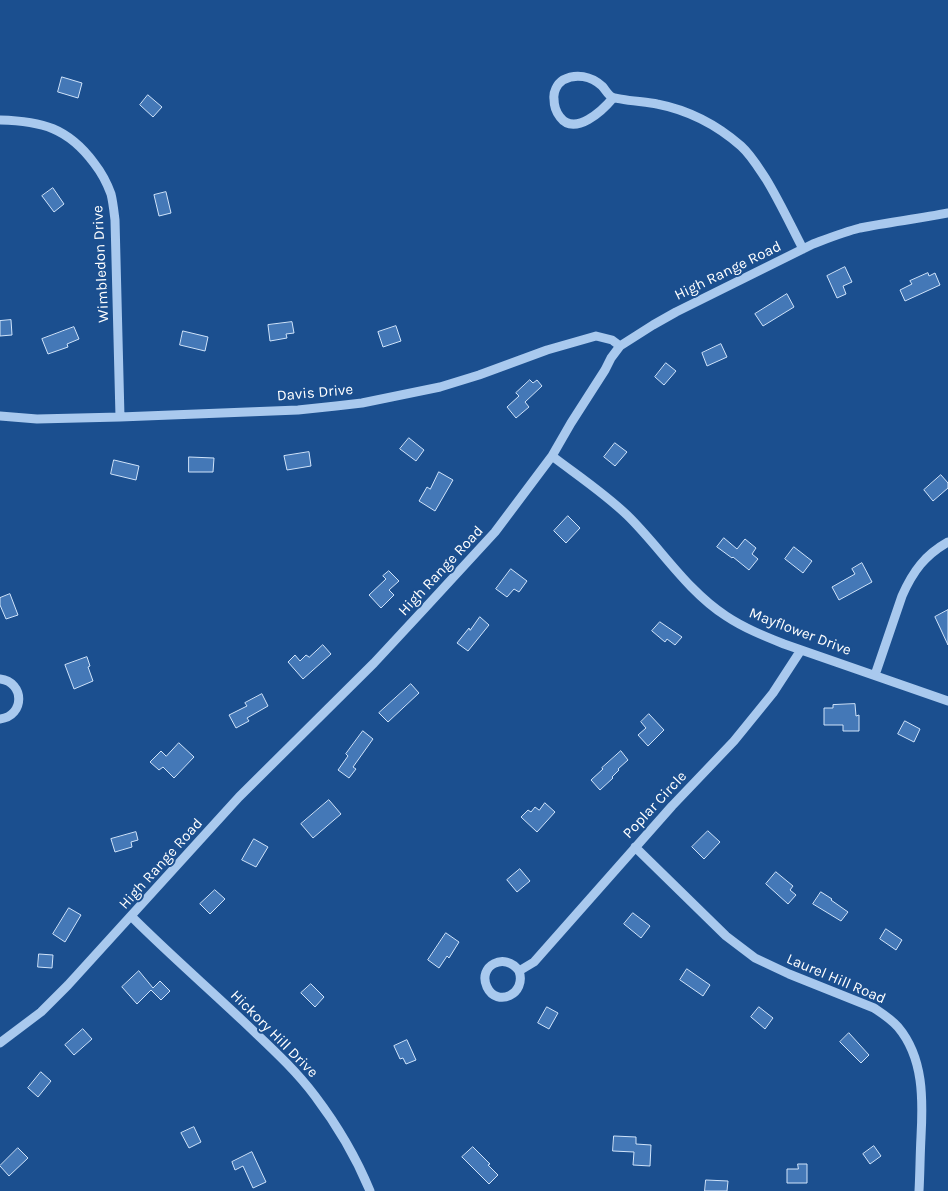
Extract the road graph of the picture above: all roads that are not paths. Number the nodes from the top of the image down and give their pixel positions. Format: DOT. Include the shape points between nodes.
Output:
graph roads {
  1 [pos="613,98"];
  2 [pos="0,120"];
  3 [pos="948,213"];
  4 [pos="803,250"];
  5 [pos="620,346"];
  6 [pos="0,416"];
  7 [pos="120,417"];
  8 [pos="552,456"];
  9 [pos="948,542"];
  10 [pos="800,650"];
  11 [pos="874,675"];
  12 [pos="0,679"];
  13 [pos="948,701"];
  14 [pos="0,719"];
  15 [pos="635,847"];
  16 [pos="132,917"];
  17 [pos="519,971"];
  18 [pos="0,1043"];
  19 [pos="370,1191"];
  20 [pos="919,1191"];
  1 -- 1 [label="street" via="600,85 585,77 574,76 556,87 553,98 561,119 570,124 578,124 594,116"];
  1 -- 4 [label="street" via="682,110 707,121 742,147 770,187"];
  2 -- 7 [label="street, Wimbledon Drive" via="28,121 52,128 74,140 99,169 110,193 115,220"];
  3 -- 4 [label="street, High Range Road" via="861,228"];
  4 -- 5 [label="street, High Range Road" via="676,312"];
  5 -- 7 [label="street, Davis Drive" via="596,336 440,387 362,403 298,410"];
  5 -- 8 [label="street, High Range Road"];
  6 -- 7 [label="street, Davis Drive" via="37,419"];
  8 -- 10 [label="street, Mayflower Drive" via="627,515 678,573 726,616"];
  8 -- 16 [label="street, High Range Road" via="478,552 374,663 239,798"];
  9 -- 11 [label="street" via="921,562 908,584"];
  10 -- 11 [label="street, Mayflower Drive"];
  10 -- 15 [label="street, Poplar Circle" via="773,693 734,741"];
  11 -- 13 [label="street, Mayflower Drive"];
  12 -- 14 [label="street" via="16,688 19,700 14,712"];
  15 -- 17 [label="street, Poplar Circle" via="534,962"];
  15 -- 20 [label="street, Laurel Hill Road" via="726,936 748,953 771,967 874,1008 899,1028 913,1053 922,1087"];
  16 -- 18 [label="street, High Range Road" via="41,1012"];
  16 -- 19 [label="street, Hickory Hill Drive" via="289,1065 329,1115"];
  17 -- 17 [label="street" via="511,963 496,962 486,973 486,984 496,996 508,996 519,986"];
}
